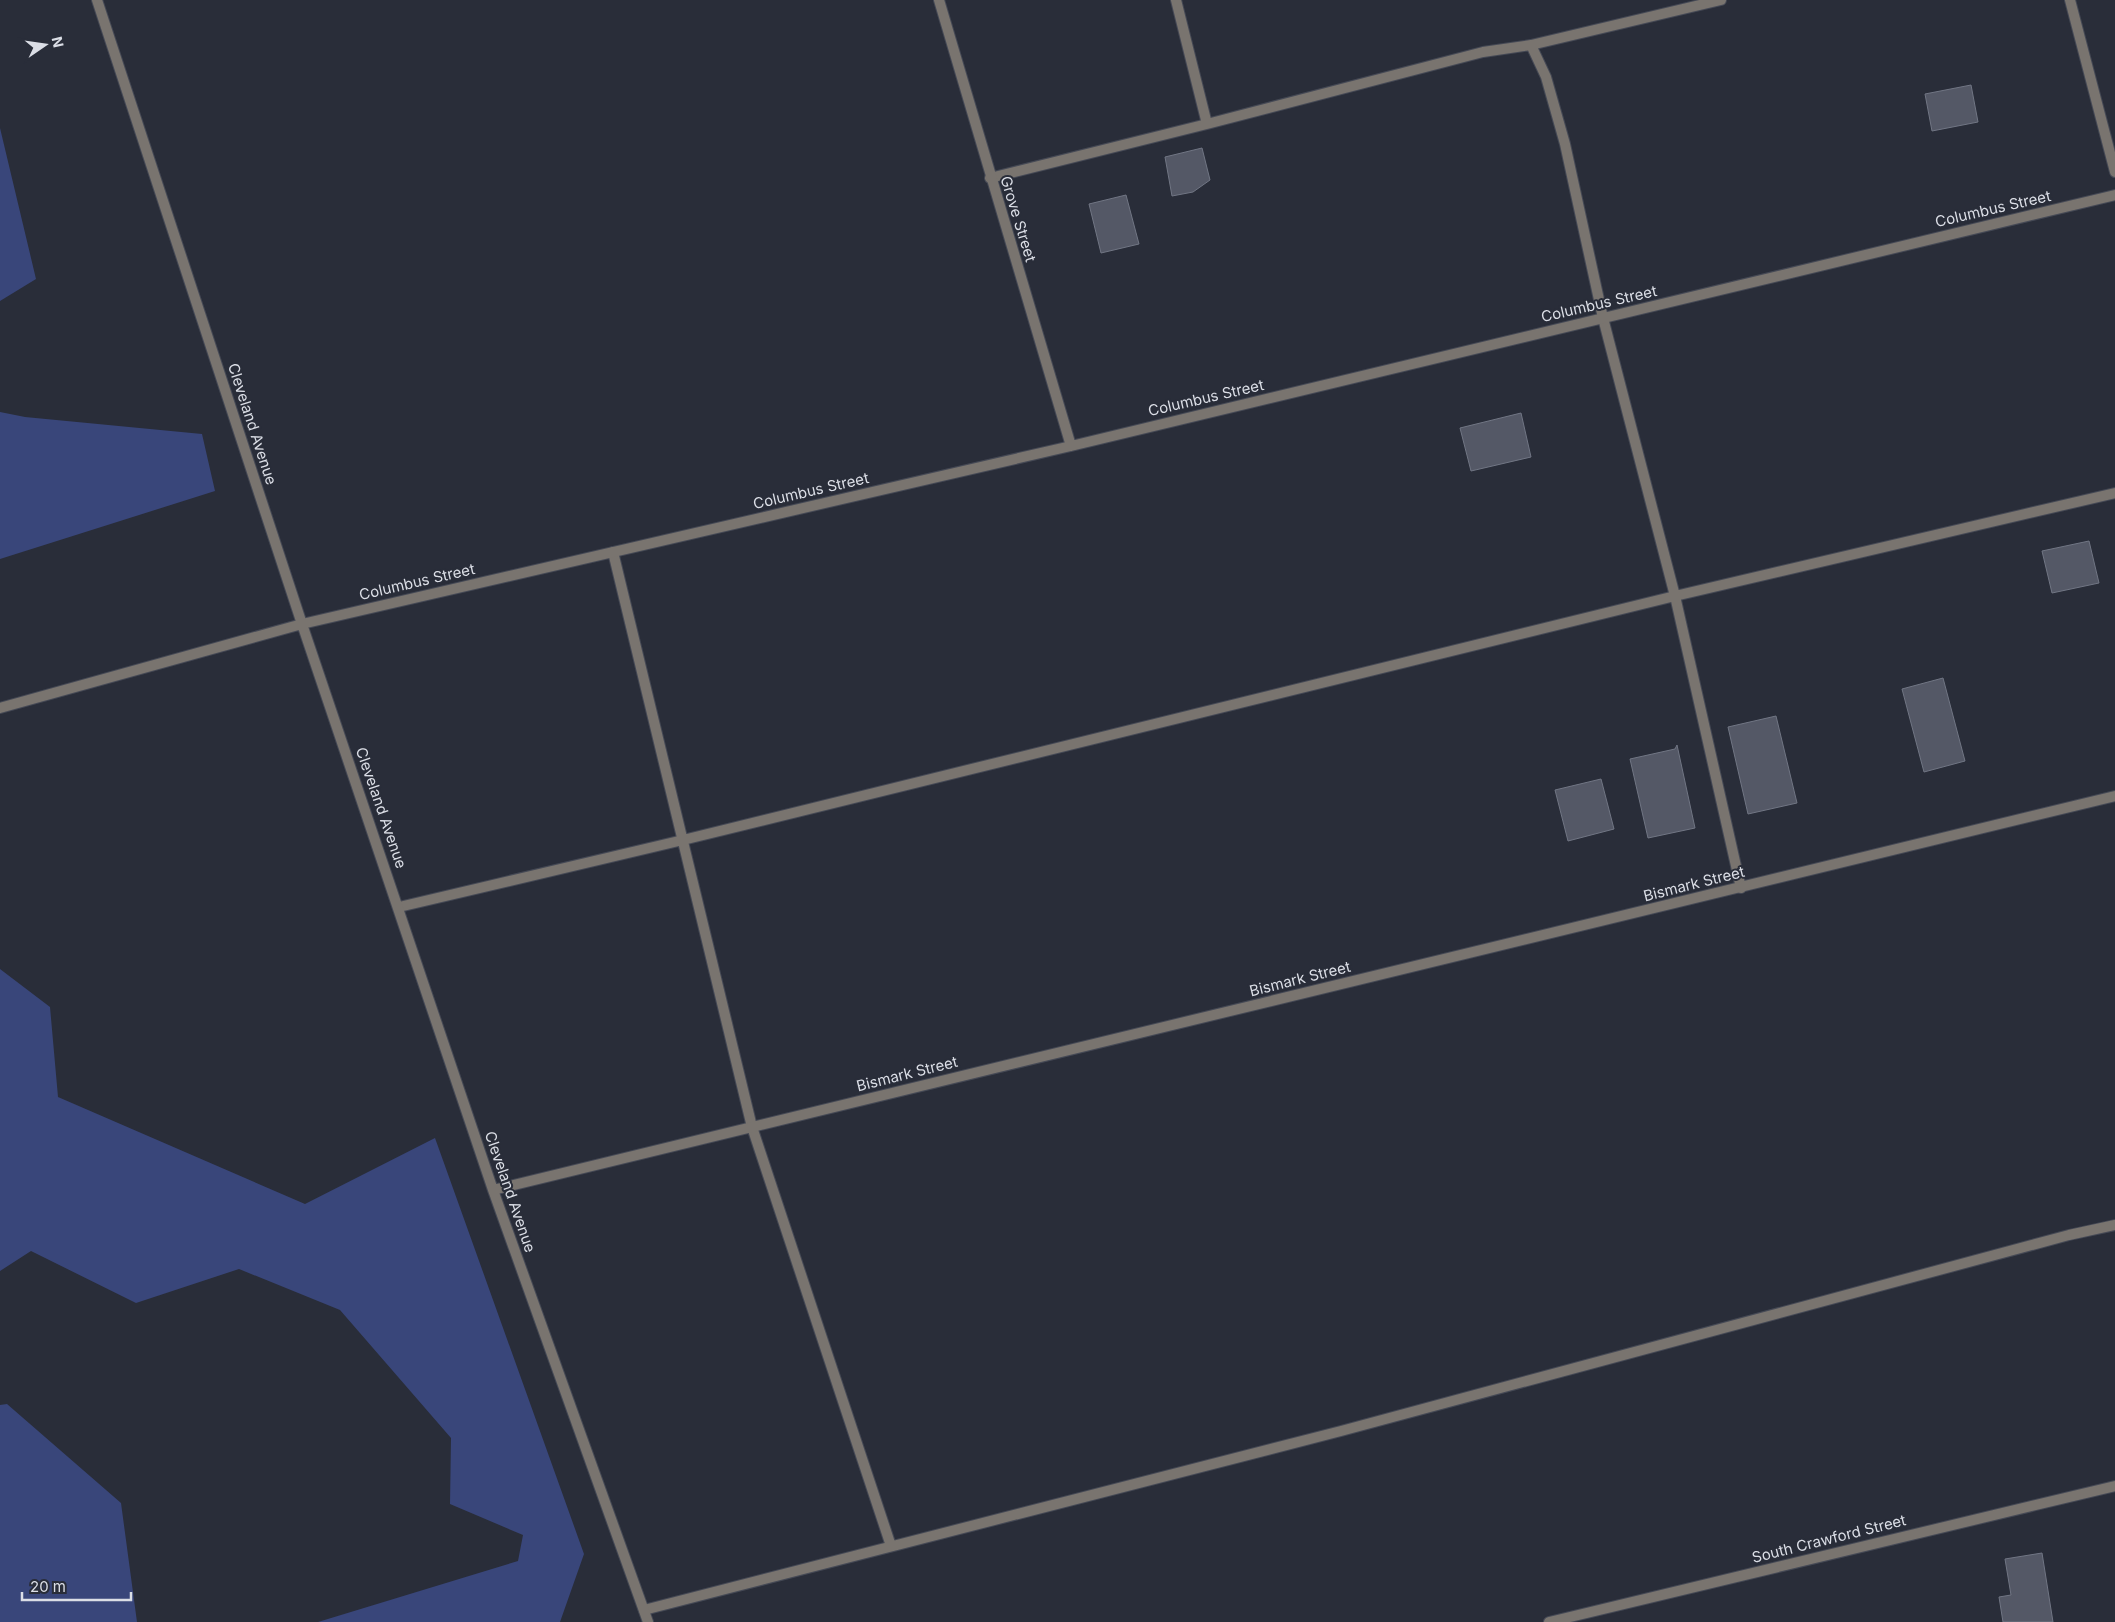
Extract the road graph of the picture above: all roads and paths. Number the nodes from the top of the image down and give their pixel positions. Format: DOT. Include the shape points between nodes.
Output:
graph roads {
  1 [pos="96,0"];
  2 [pos="938,0"];
  3 [pos="1176,0"];
  4 [pos="1721,0"];
  5 [pos="2070,0"];
  6 [pos="1531,45"];
  7 [pos="1207,124"];
  8 [pos="2115,172"];
  9 [pos="990,178"];
  10 [pos="2115,195"];
  11 [pos="1603,318"];
  12 [pos="1071,446"];
  13 [pos="2115,493"];
  14 [pos="613,552"];
  15 [pos="1675,596"];
  16 [pos="302,624"];
  17 [pos="0,708"];
  18 [pos="2115,796"];
  19 [pos="683,840"];
  20 [pos="1741,888"];
  21 [pos="399,907"];
  22 [pos="752,1127"];
  23 [pos="493,1190"];
  24 [pos="2115,1225"];
  25 [pos="2115,1486"];
  26 [pos="891,1546"];
  27 [pos="644,1610"];
  28 [pos="648,1622"];
  29 [pos="1550,1622"];
  1 -- 16 [label="street, Cleveland Avenue"];
  2 -- 9 [label="street, Grove Street"];
  3 -- 7 [label="street"];
  4 -- 6 [label="street"];
  5 -- 8 [label="street"];
  6 -- 7 [label="street" via="1483,52"];
  6 -- 11 [label="street" via="1546,77 1565,144"];
  7 -- 9 [label="street"];
  9 -- 12 [label="street, Grove Street"];
  10 -- 11 [label="street, Columbus Street"];
  11 -- 12 [label="street, Columbus Street"];
  11 -- 15 [label="street"];
  12 -- 14 [label="street, Columbus Street"];
  13 -- 15 [label="street"];
  14 -- 16 [label="street, Columbus Street"];
  14 -- 19 [label="street"];
  15 -- 19 [label="street"];
  15 -- 20 [label="street"];
  16 -- 17 [label="street, Columbus Street"];
  16 -- 21 [label="street, Cleveland Avenue"];
  18 -- 20 [label="street, Bismark Street"];
  19 -- 21 [label="street"];
  19 -- 22 [label="street"];
  20 -- 22 [label="street, Bismark Street"];
  21 -- 23 [label="street, Cleveland Avenue"];
  22 -- 23 [label="street, Bismark Street"];
  22 -- 26 [label="street"];
  23 -- 27 [label="street, Cleveland Avenue"];
  24 -- 26 [label="street" via="1340,1431"];
  25 -- 29 [label="street, South Crawford Street"];
  26 -- 27 [label="street"];
  27 -- 28 [label="street, Cleveland Avenue"];
}
